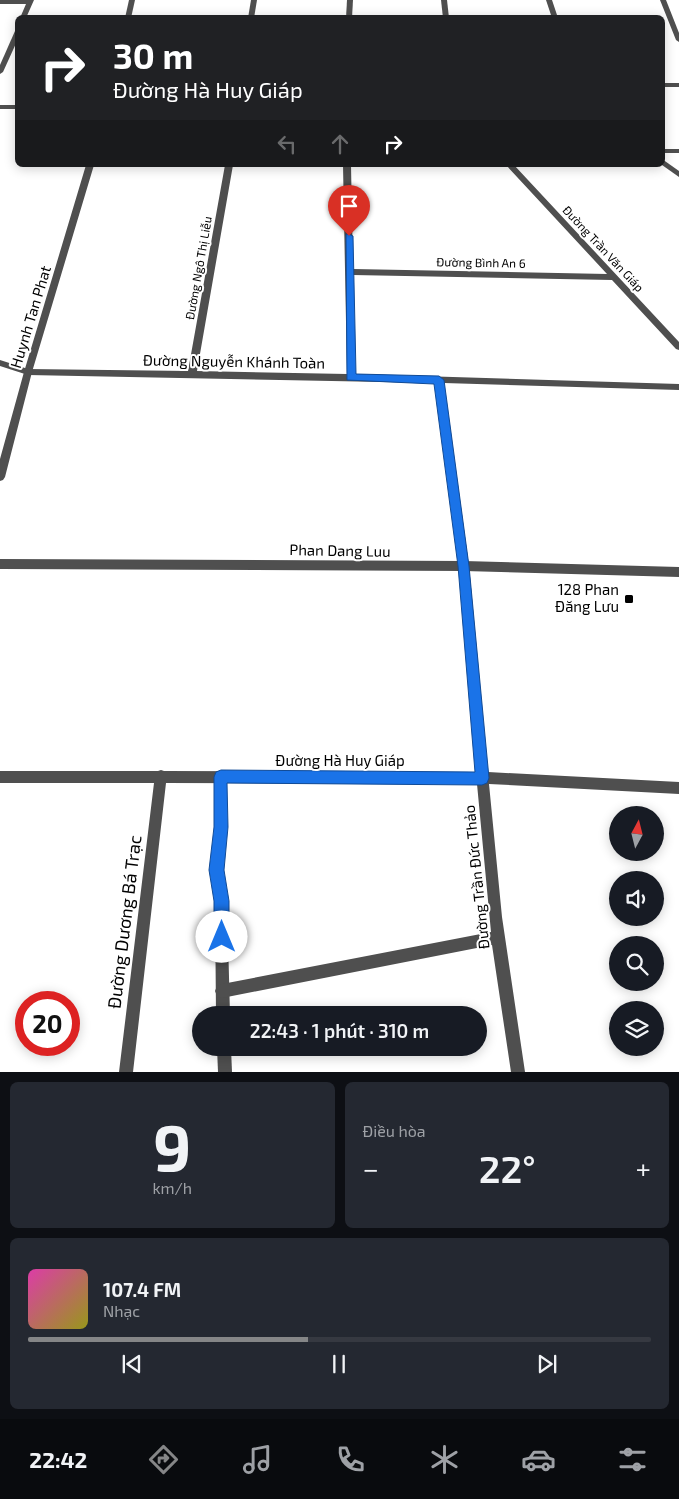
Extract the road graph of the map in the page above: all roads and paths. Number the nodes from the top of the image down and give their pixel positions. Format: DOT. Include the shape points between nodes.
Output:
graph roads {
  1 [pos="132,0"];
  2 [pos="254,0"];
  3 [pos="350,0"];
  4 [pos="444,0"];
  5 [pos="549,0"];
  6 [pos="663,0"];
  7 [pos="30,1"];
  8 [pos="0,2"];
  9 [pos="24,15"];
  10 [pos="129,15"];
  11 [pos="252,15"];
  12 [pos="349,15"];
  13 [pos="446,15"];
  14 [pos="554,15"];
  15 [pos="15,38"];
  16 [pos="678,38"];
  17 [pos="0,54"];
  18 [pos="8,54"];
  19 [pos="0,72"];
  20 [pos="665,85"];
  21 [pos="679,85"];
  22 [pos="0,107"];
  23 [pos="15,108"];
  24 [pos="665,151"];
  25 [pos="679,151"];
  26 [pos="665,163"];
  27 [pos="89,167"];
  28 [pos="229,167"];
  29 [pos="348,167"];
  30 [pos="512,167"];
  31 [pos="679,175"];
  32 [pos="349,272"];
  33 [pos="613,276"];
  34 [pos="679,348"];
  35 [pos="0,364"];
  36 [pos="28,372"];
  37 [pos="192,375"];
  38 [pos="351,377"];
  39 [pos="439,380"];
  40 [pos="679,387"];
  41 [pos="0,477"];
  42 [pos="0,564"];
  43 [pos="464,566"];
  44 [pos="679,572"];
  45 [pos="161,776"];
  46 [pos="0,777"];
  47 [pos="221,777"];
  48 [pos="482,778"];
  49 [pos="679,788"];
  50 [pos="498,937"];
  51 [pos="222,991"];
  52 [pos="223,1006"];
  53 [pos="225,1056"];
  54 [pos="126,1072"];
  55 [pos="226,1072"];
  56 [pos="518,1072"];
  1 -- 10 [label="street"];
  2 -- 11 [label="street"];
  3 -- 12 [label="street"];
  4 -- 13 [label="street"];
  5 -- 14 [label="street"];
  6 -- 16 [label="street"];
  7 -- 8 [label="street"];
  7 -- 9 [label="street"];
  15 -- 18 [label="street"];
  17 -- 18 [label="street"];
  18 -- 19 [label="street"];
  20 -- 21 [label="street"];
  22 -- 23 [label="street"];
  24 -- 25 [label="street"];
  26 -- 31 [label="street"];
  27 -- 36 [label="street, Huynh Tan Phat"];
  28 -- 37 [label="street, Đường Ngô Thị Liễu"];
  29 -- 32 [label="street"];
  30 -- 33 [label="street, Đường Trần Văn Giáp"];
  32 -- 33 [label="street, Đường Bình An 6"];
  32 -- 38 [label="street"];
  33 -- 34 [label="street, Đường Trần Văn Giáp"];
  35 -- 36 [label="street, Đường Nguyễn Khánh Toàn"];
  36 -- 37 [label="street, Đường Nguyễn Khánh Toàn"];
  36 -- 41 [label="street, Huynh Tan Phat"];
  37 -- 38 [label="street, Đường Nguyễn Khánh Toàn"];
  38 -- 39 [label="street, Đường Nguyễn Khánh Toàn"];
  39 -- 40 [label="street, Đường Nguyễn Khánh Toàn"];
  39 -- 43 [label="street, Đường Trần Đức Thảo"];
  42 -- 43 [label="street, Phan Dang Luu"];
  43 -- 44 [label="street, Phan Dang Luu"];
  43 -- 48 [label="street, Đường Trần Đức Thảo"];
  45 -- 46 [label="street, Đường Hà Huy Giáp"];
  45 -- 47 [label="street, Đường Hà Huy Giáp"];
  45 -- 54 [label="street, Đường Dương Bá Trạc"];
  47 -- 48 [label="street, Đường Hà Huy Giáp"];
  47 -- 51 [label="street" via="221,827 216,870 221,901"];
  48 -- 49 [label="street, Đường Hà Huy Giáp"];
  48 -- 50 [label="street, Đường Trần Đức Thảo"];
  50 -- 51 [label="street"];
  50 -- 56 [label="street, Đường Trần Đức Thảo"];
  51 -- 52 [label="street"];
  53 -- 55 [label="street"];
}
